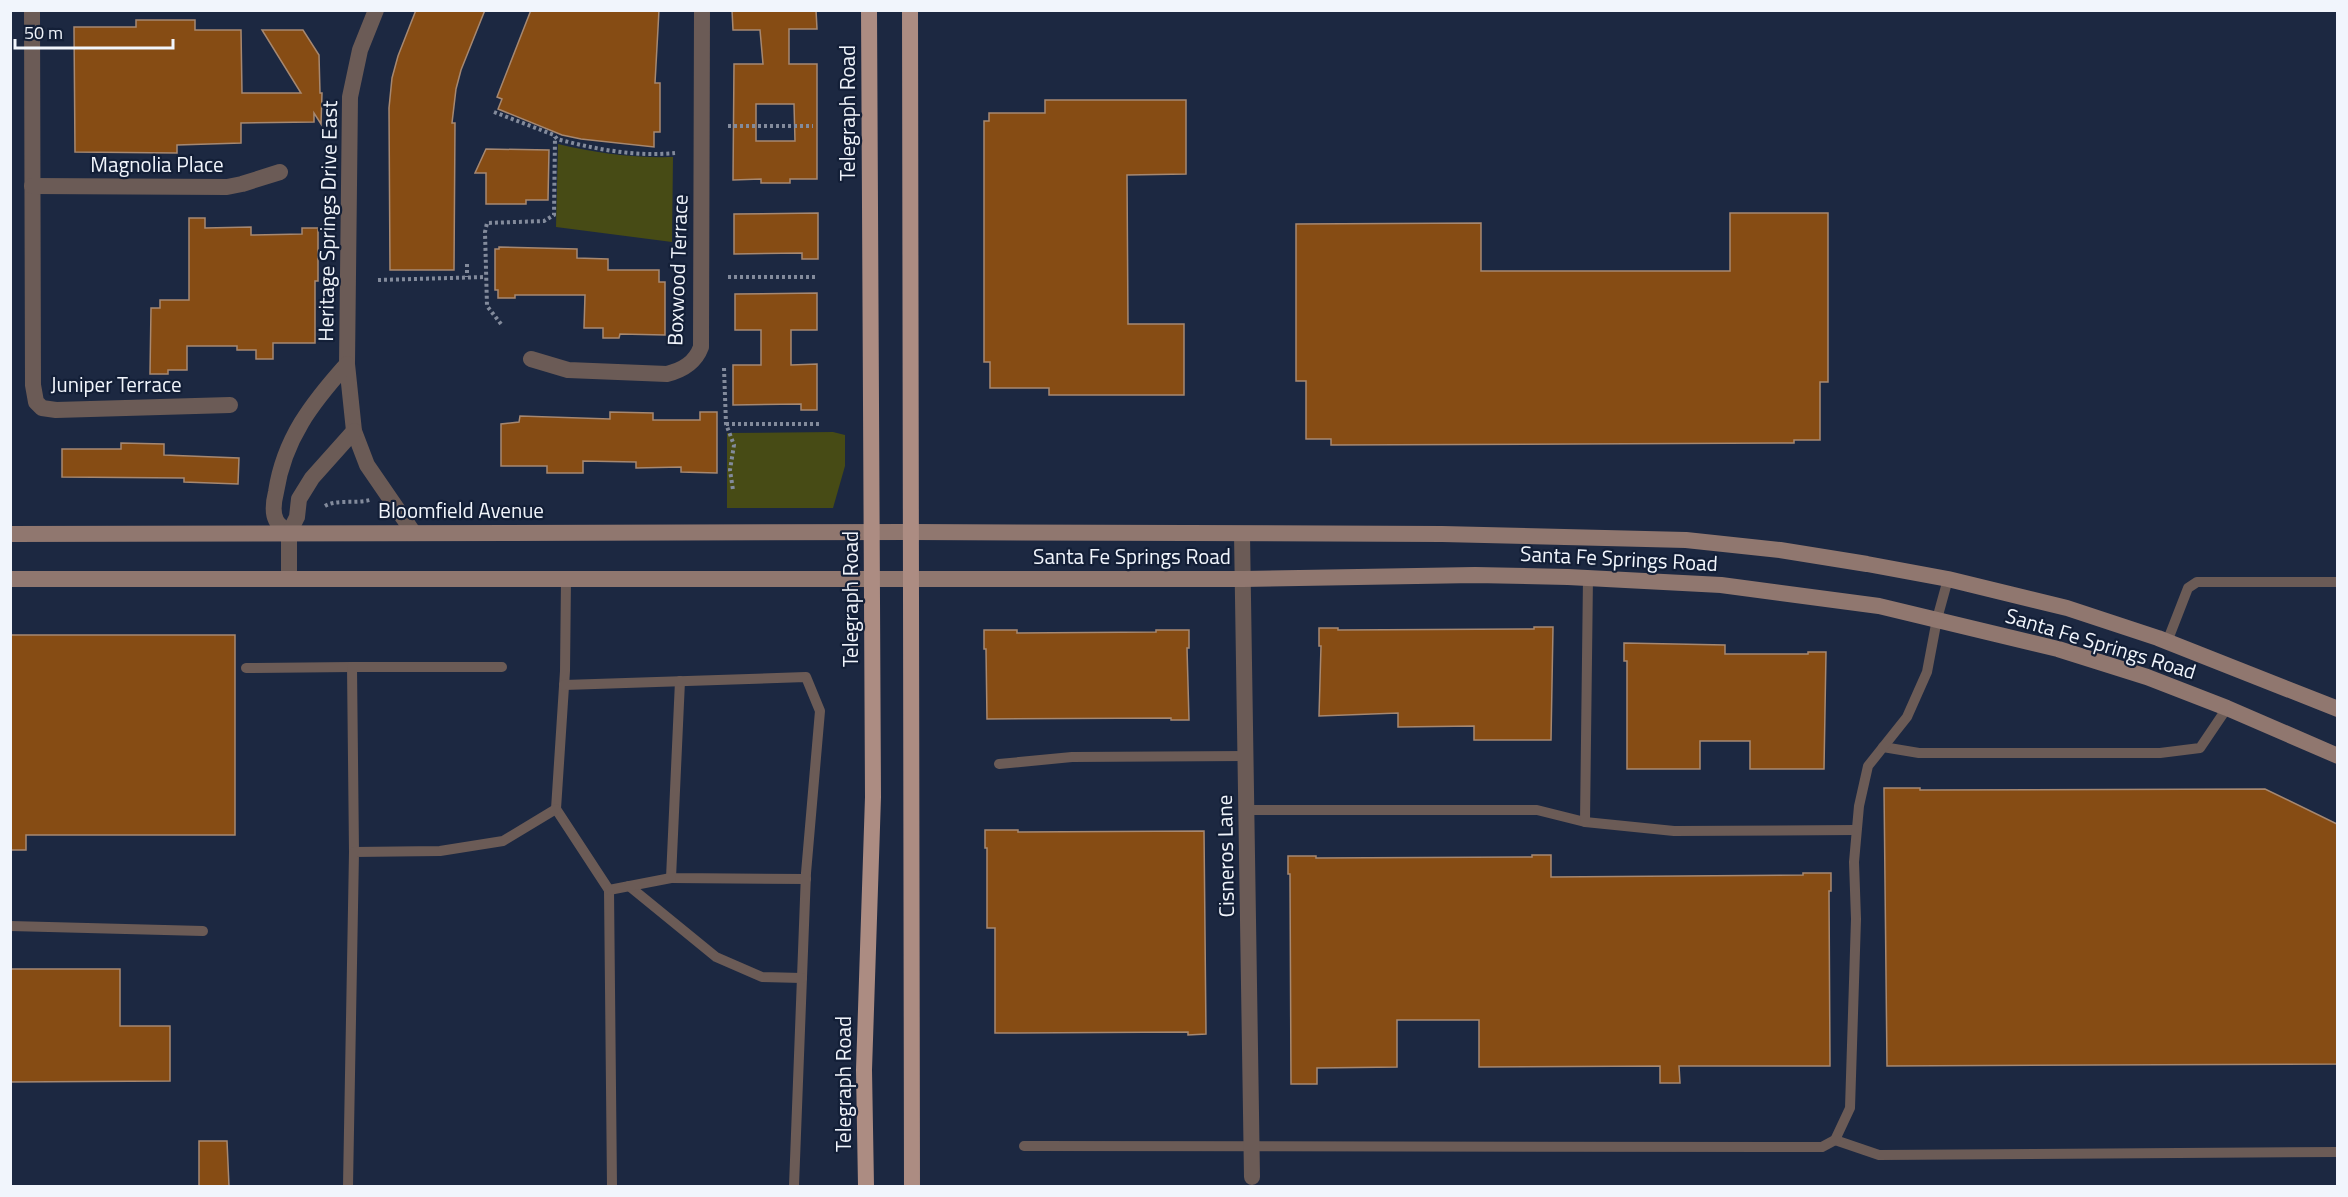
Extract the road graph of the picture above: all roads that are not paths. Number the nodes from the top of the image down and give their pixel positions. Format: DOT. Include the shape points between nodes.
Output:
graph roads {
  1 [pos="32,10"];
  2 [pos="376,10"];
  3 [pos="702,10"];
  4 [pos="869,10"];
  5 [pos="910,10"];
  6 [pos="280,172"];
  7 [pos="32,186"];
  8 [pos="531,359"];
  9 [pos="347,364"];
  10 [pos="230,405"];
  11 [pos="354,431"];
  12 [pos="413,532"];
  13 [pos="872,532"];
  14 [pos="912,532"];
  15 [pos="289,533"];
  16 [pos="10,534"];
  17 [pos="1242,534"];
  18 [pos="1588,577"];
  19 [pos="872,578"];
  20 [pos="912,578"];
  21 [pos="10,579"];
  22 [pos="289,579"];
  23 [pos="566,579"];
  24 [pos="1243,579"];
  25 [pos="1948,579"];
  26 [pos="2337,582"];
  27 [pos="1937,619"];
  28 [pos="2167,642"];
  29 [pos="352,667"];
  30 [pos="502,667"];
  31 [pos="246,668"];
  32 [pos="680,681"];
  33 [pos="564,685"];
  34 [pos="2337,706"];
  35 [pos="2227,708"];
  36 [pos="1883,747"];
  37 [pos="1246,756"];
  38 [pos="2337,756"];
  39 [pos="999,764"];
  40 [pos="556,809"];
  41 [pos="1246,810"];
  42 [pos="1585,822"];
  43 [pos="1857,830"];
  44 [pos="354,852"];
  45 [pos="670,878"];
  46 [pos="806,879"];
  47 [pos="629,886"];
  48 [pos="609,890"];
  49 [pos="10,926"];
  50 [pos="203,931"];
  51 [pos="802,978"];
  52 [pos="1835,1140"];
  53 [pos="1024,1146"];
  54 [pos="1252,1146"];
  55 [pos="2337,1152"];
  56 [pos="1252,1177"];
  57 [pos="348,1186"];
  58 [pos="612,1186"];
  59 [pos="794,1186"];
  60 [pos="866,1186"];
  61 [pos="912,1186"];
  1 -- 7 [label="street, Juniper Terrace"];
  2 -- 9 [label="street, Heritage Springs Drive East" via="360,50 350,97"];
  3 -- 8 [label="street, Boxwood Terrace" via="701,347 697,358 668,374 568,370"];
  4 -- 13 [label="main road, Telegraph Road"];
  5 -- 14 [label="main road"];
  6 -- 7 [label="street, Magnolia Place" via="227,187"];
  7 -- 10 [label="street, Juniper Terrace" via="33,385 38,406 56,410"];
  9 -- 11 [label="street, Heritage Springs Drive East"];
  9 -- 15 [label="street, Heritage Springs Drive East" via="314,401 294,433 279,473 275,519"];
  11 -- 12 [label="street, Heritage Springs Drive East" via="367,465"];
  11 -- 15 [label="street" via="312,478 299,500 297,517"];
  12 -- 13 [label="main road, Bloomfield Avenue"];
  12 -- 15 [label="main road, Bloomfield Avenue"];
  13 -- 14 [label="main road, Bloomfield Avenue"];
  13 -- 19 [label="main road, Telegraph Road"];
  14 -- 17 [label="main road, Santa Fe Springs Road"];
  14 -- 20 [label="main road"];
  15 -- 16 [label="main road, Bloomfield Avenue"];
  15 -- 22 [label="street"];
  17 -- 24 [label="street, Cisneros Lane"];
  17 -- 25 [label="main road, Santa Fe Springs Road" via="1686,540 1780,550"];
  18 -- 24 [label="main road, Santa Fe Springs Road"];
  18 -- 27 [label="main road, Santa Fe Springs Road" via="1721,585 1879,606"];
  18 -- 42 [label="lane"];
  19 -- 20 [label="main road, Santa Fe Springs Road"];
  19 -- 23 [label="main road"];
  19 -- 60 [label="main road, Telegraph Road" via="873,797 864,1070"];
  20 -- 24 [label="main road, Santa Fe Springs Road"];
  20 -- 61 [label="main road"];
  21 -- 22 [label="main road"];
  22 -- 23 [label="main road"];
  23 -- 33 [label="lane"];
  24 -- 37 [label="street, Cisneros Lane"];
  25 -- 27 [label="lane"];
  25 -- 28 [label="main road, Santa Fe Springs Road" via="2067,608"];
  26 -- 28 [label="lane" via="2197,582 2188,588"];
  27 -- 35 [label="main road, Santa Fe Springs Road" via="2058,649"];
  27 -- 36 [label="lane" via="1928,672 1907,717"];
  28 -- 34 [label="main road, Santa Fe Springs Road"];
  29 -- 30 [label="lane"];
  29 -- 31 [label="lane"];
  29 -- 44 [label="lane"];
  32 -- 33 [label="lane"];
  32 -- 45 [label="lane"];
  32 -- 46 [label="lane" via="806,676 820,711"];
  33 -- 40 [label="lane"];
  35 -- 36 [label="lane" via="2200,748 2160,753 1919,753"];
  35 -- 38 [label="main road, Santa Fe Springs Road"];
  36 -- 43 [label="lane" via="1868,766"];
  37 -- 39 [label="lane" via="1072,757"];
  37 -- 41 [label="street, Cisneros Lane"];
  40 -- 44 [label="lane" via="503,841 440,851"];
  40 -- 48 [label="lane"];
  41 -- 42 [label="lane" via="1537,810"];
  41 -- 54 [label="street, Cisneros Lane"];
  42 -- 43 [label="lane" via="1674,831"];
  43 -- 52 [label="lane" via="1850,1108"];
  44 -- 57 [label="lane"];
  45 -- 46 [label="lane"];
  45 -- 47 [label="lane"];
  46 -- 51 [label="lane"];
  47 -- 48 [label="lane"];
  47 -- 51 [label="lane" via="716,957 762,977"];
  48 -- 58 [label="lane"];
  49 -- 50 [label="lane"];
  51 -- 59 [label="lane"];
  52 -- 54 [label="lane" via="1822,1147"];
  52 -- 55 [label="lane" via="1879,1155"];
  53 -- 54 [label="lane"];
  54 -- 56 [label="street, Cisneros Lane"];
}
